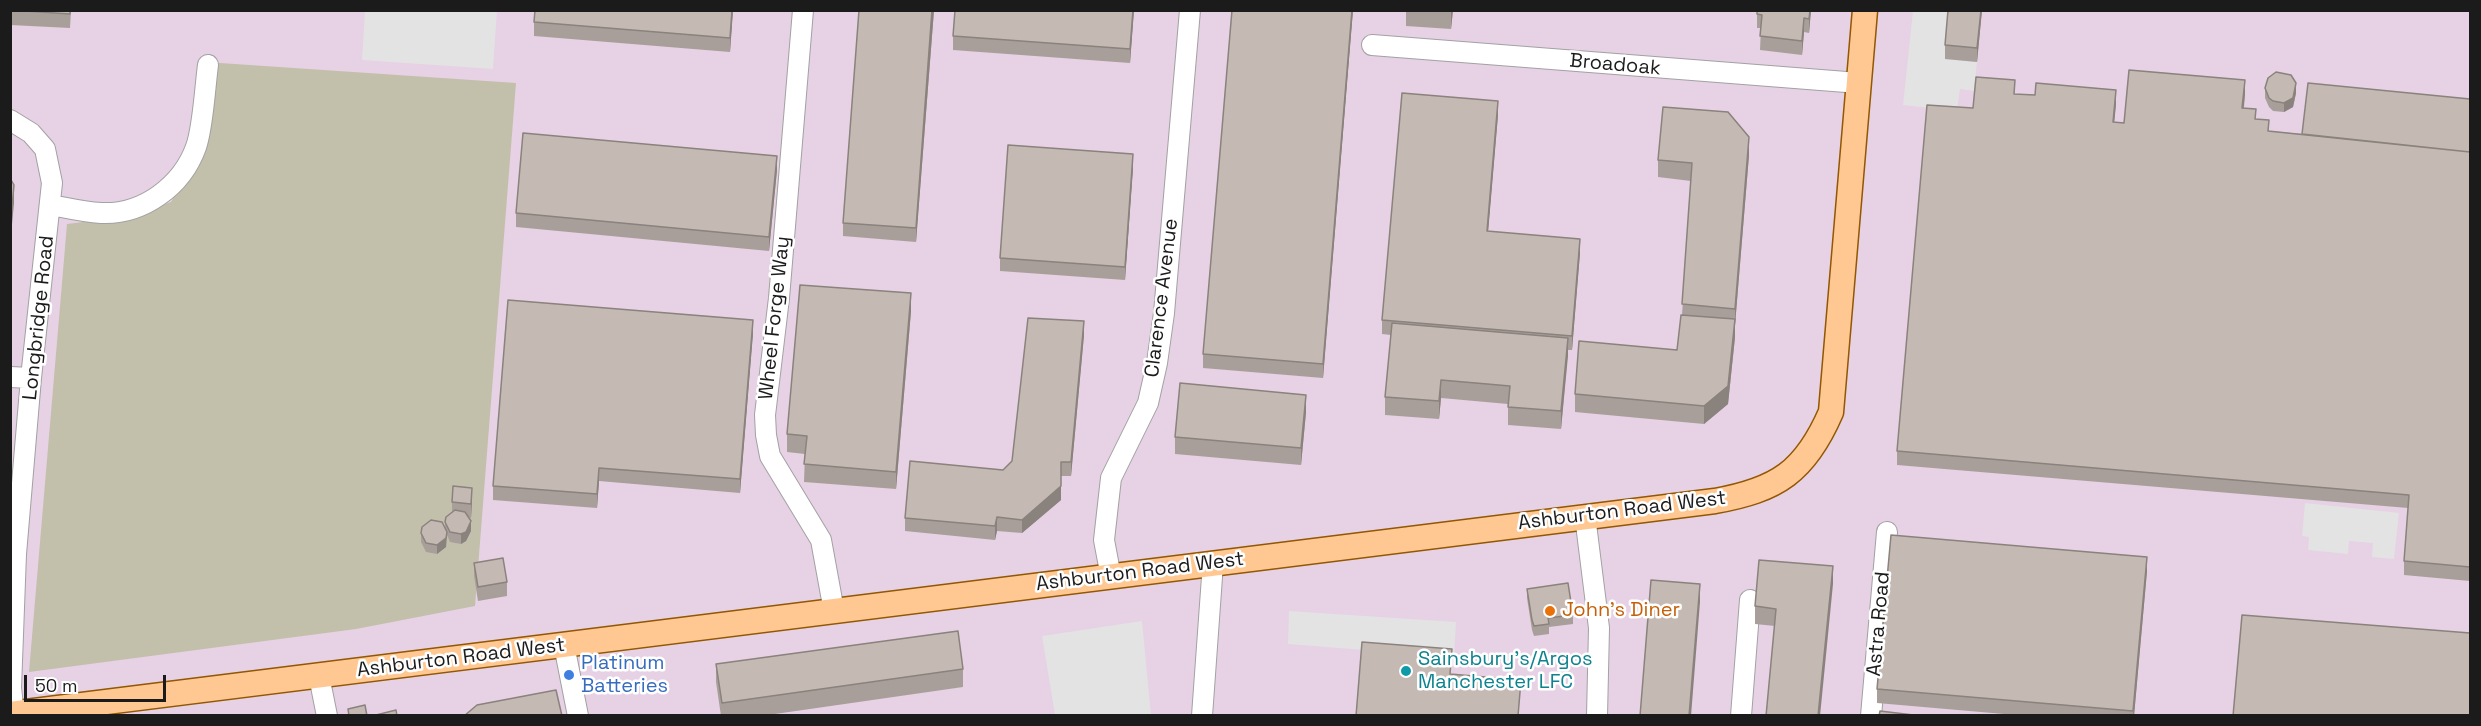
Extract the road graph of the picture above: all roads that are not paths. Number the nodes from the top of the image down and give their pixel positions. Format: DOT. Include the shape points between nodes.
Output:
graph roads {
  1 [pos="803,10"];
  2 [pos="1190,10"];
  3 [pos="1865,10"];
  4 [pos="1372,45"];
  5 [pos="208,65"];
  6 [pos="1859,83"];
  7 [pos="10,120"];
  8 [pos="51,205"];
  9 [pos="10,377"];
  10 [pos="31,378"];
  11 [pos="1585,516"];
  12 [pos="1887,532"];
  13 [pos="1213,563"];
  14 [pos="1111,577"];
  15 [pos="1750,600"];
  16 [pos="834,611"];
  17 [pos="564,645"];
  18 [pos="319,676"];
  19 [pos="12,714"];
  20 [pos="327,716"];
  21 [pos="578,716"];
  22 [pos="1202,716"];
  23 [pos="1598,716"];
  24 [pos="1741,716"];
  25 [pos="1871,716"];
  1 -- 16 [label="street, Wheel Forge Way" via="766,435 770,456 821,540"];
  2 -- 14 [label="street, Clarence Avenue" via="1158,363 1148,403 1111,478 1104,540"];
  3 -- 6 [label="main road, Ashburton Road West"];
  4 -- 6 [label="street, Broadoak"];
  5 -- 8 [label="street" via="197,146 184,172 169,188 146,204 124,210 103,213"];
  6 -- 11 [label="main road, Ashburton Road West" via="1831,412 1821,434 1790,472 1771,486 1747,495"];
  7 -- 8 [label="street, Longbridge Road" via="45,148 52,183"];
  8 -- 10 [label="street, Longbridge Road"];
  9 -- 10 [label="street"];
  10 -- 19 [label="street, Longbridge Road" via="16,554"];
  11 -- 13 [label="main road, Ashburton Road West"];
  11 -- 23 [label="street" via="1599,628"];
  12 -- 25 [label="street, Astra Road"];
  13 -- 14 [label="main road, Ashburton Road West"];
  13 -- 22 [label="street"];
  14 -- 16 [label="main road, Ashburton Road West"];
  15 -- 24 [label="street"];
  16 -- 17 [label="main road, Ashburton Road West"];
  17 -- 18 [label="main road, Ashburton Road West"];
  17 -- 21 [label="street"];
  18 -- 19 [label="main road, Ashburton Road West"];
  18 -- 20 [label="street"];
}
